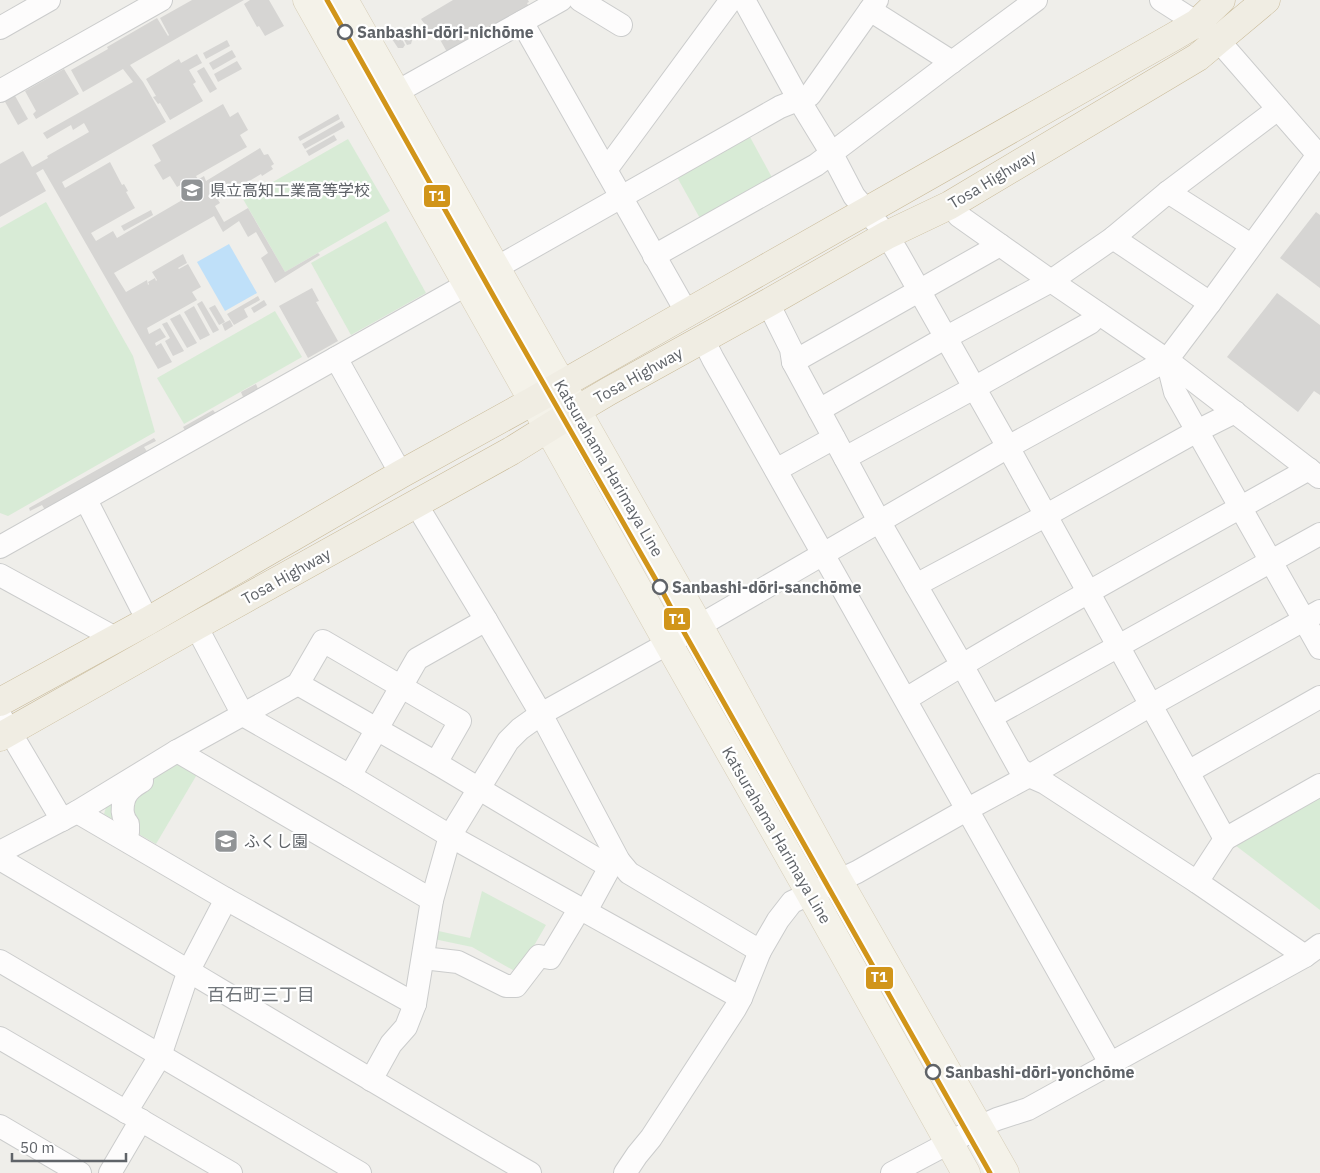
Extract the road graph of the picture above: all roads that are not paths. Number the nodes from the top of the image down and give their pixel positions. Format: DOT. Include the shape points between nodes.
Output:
graph roads {
  1 [pos="49,0"];
  2 [pos="307,0"];
  3 [pos="344,0"];
  4 [pos="561,0"];
  5 [pos="580,0"];
  6 [pos="731,0"];
  7 [pos="744,0"];
  8 [pos="1161,0"];
  9 [pos="1221,0"];
  10 [pos="1266,0"];
  11 [pos="146,3"];
  12 [pos="1020,4"];
  13 [pos="874,5"];
  14 [pos="522,22"];
  15 [pos="1197,23"];
  16 [pos="621,25"];
  17 [pos="0,28"];
  18 [pos="1218,40"];
  19 [pos="952,62"];
  20 [pos="0,91"];
  21 [pos="396,93"];
  22 [pos="799,100"];
  23 [pos="368,108"];
  24 [pos="1278,109"];
  25 [pos="832,154"];
  26 [pos="1319,155"];
  27 [pos="606,170"];
  28 [pos="1168,192"];
  29 [pos="621,197"];
  30 [pos="950,205"];
  31 [pos="868,210"];
  32 [pos="887,235"];
  33 [pos="1112,238"];
  34 [pos="1000,245"];
  35 [pos="1251,245"];
  36 [pos="654,256"];
  37 [pos="496,268"];
  38 [pos="1051,281"];
  39 [pos="467,284"];
  40 [pos="919,291"];
  41 [pos="768,303"];
  42 [pos="1210,303"];
  43 [pos="686,313"];
  44 [pos="1099,314"];
  45 [pos="946,338"];
  46 [pos="703,339"];
  47 [pos="336,358"];
  48 [pos="1167,360"];
  49 [pos="793,362"];
  50 [pos="562,385"];
  51 [pos="974,388"];
  52 [pos="533,401"];
  53 [pos="576,410"];
  54 [pos="819,410"];
  55 [pos="1235,412"];
  56 [pos="548,428"];
  57 [pos="1197,432"];
  58 [pos="834,438"];
  59 [pos="1008,447"];
  60 [pos="845,458"];
  61 [pos="776,470"];
  62 [pos="1315,473"];
  63 [pos="401,474"];
  64 [pos="86,500"];
  65 [pos="416,504"];
  66 [pos="1241,508"];
  67 [pos="1045,516"];
  68 [pos="879,521"];
  69 [pos="1320,534"];
  70 [pos="0,547"];
  71 [pos="824,554"];
  72 [pos="1271,561"];
  73 [pos="0,575"];
  74 [pos="916,586"];
  75 [pos="1088,592"];
  76 [pos="1312,615"];
  77 [pos="486,620"];
  78 [pos="148,621"];
  79 [pos="196,626"];
  80 [pos="699,626"];
  81 [pos="117,639"];
  82 [pos="668,643"];
  83 [pos="1118,646"];
  84 [pos="1320,648"];
  85 [pos="962,665"];
  86 [pos="298,684"];
  87 [pos="402,687"];
  88 [pos="1320,697"];
  89 [pos="906,699"];
  90 [pos="0,702"];
  91 [pos="1151,705"];
  92 [pos="540,714"];
  93 [pos="243,715"];
  94 [pos="991,717"];
  95 [pos="3,728"];
  96 [pos="377,729"];
  97 [pos="182,760"];
  98 [pos="436,763"];
  99 [pos="1188,772"];
  100 [pos="350,776"];
  101 [pos="1029,776"];
  102 [pos="1320,785"];
  103 [pos="480,789"];
  104 [pos="968,809"];
  105 [pos="69,816"];
  106 [pos="133,832"];
  107 [pos="450,836"];
  108 [pos="1226,839"];
  109 [pos="0,852"];
  110 [pos="0,859"];
  111 [pos="614,864"];
  112 [pos="838,880"];
  113 [pos="1197,882"];
  114 [pos="810,893"];
  115 [pos="226,899"];
  116 [pos="432,900"];
  117 [pos="583,910"];
  118 [pos="760,950"];
  119 [pos="1313,951"];
  120 [pos="422,958"];
  121 [pos="0,961"];
  122 [pos="189,970"];
  123 [pos="741,998"];
  124 [pos="415,1004"];
  125 [pos="0,1038"];
  126 [pos="160,1056"];
  127 [pos="1110,1063"];
  128 [pos="371,1080"];
  129 [pos="134,1116"];
  130 [pos="0,1126"];
  131 [pos="979,1127"];
  132 [pos="949,1143"];
  133 [pos="80,1173"];
  134 [pos="110,1173"];
  135 [pos="230,1173"];
  136 [pos="360,1173"];
  137 [pos="530,1173"];
  138 [pos="625,1173"];
  139 [pos="892,1173"];
  140 [pos="966,1173"];
  141 [pos="1005,1173"];
  1 -- 17 [label="street"];
  2 -- 23 [label="main road, Katsurahama Harimaya Line"];
  3 -- 21 [label="main road, Katsurahama Harimaya Line"];
  4 -- 14 [label="street"];
  5 -- 16 [label="street"];
  6 -- 27 [label="street"];
  7 -- 22 [label="street"];
  8 -- 15 [label="street"];
  9 -- 15 [label="highway, Tosa Highway"];
  10 -- 18 [label="highway, Tosa Highway"];
  11 -- 20 [label="street"];
  12 -- 19 [label="street"];
  13 -- 19 [label="street"];
  13 -- 22 [label="street" via="810,95"];
  14 -- 21 [label="street"];
  14 -- 27 [label="street"];
  15 -- 18 [label="street"];
  15 -- 31 [label="highway, Tosa Highway"];
  18 -- 24 [label="street"];
  18 -- 30 [label="highway, Tosa Highway" via="1198,57"];
  19 -- 25 [label="street"];
  21 -- 23 [label="street"];
  21 -- 37 [label="main road, Katsurahama Harimaya Line"];
  22 -- 25 [label="street"];
  22 -- 29 [label="street" via="780,107"];
  23 -- 39 [label="main road, Katsurahama Harimaya Line"];
  24 -- 26 [label="street"];
  24 -- 28 [label="street"];
  25 -- 31 [label="street" via="854,196"];
  25 -- 36 [label="street"];
  26 -- 35 [label="street"];
  27 -- 29 [label="street"];
  28 -- 33 [label="street"];
  28 -- 35 [label="street"];
  29 -- 36 [label="street"];
  29 -- 37 [label="street"];
  30 -- 32 [label="highway, Tosa Highway"];
  30 -- 34 [label="street" via="959,216"];
  31 -- 32 [label="street"];
  31 -- 43 [label="highway, Tosa Highway"];
  32 -- 40 [label="street"];
  32 -- 41 [label="highway, Tosa Highway"];
  33 -- 38 [label="street"];
  33 -- 42 [label="street"];
  34 -- 38 [label="street"];
  34 -- 40 [label="street"];
  35 -- 42 [label="street"];
  36 -- 43 [label="street"];
  37 -- 39 [label="street"];
  37 -- 50 [label="main road, Katsurahama Harimaya Line"];
  38 -- 44 [label="street"];
  38 -- 45 [label="street"];
  39 -- 47 [label="street"];
  39 -- 52 [label="main road, Katsurahama Harimaya Line"];
  40 -- 45 [label="street"];
  40 -- 49 [label="street"];
  41 -- 46 [label="highway, Tosa Highway"];
  41 -- 49 [label="street" via="791,349"];
  42 -- 48 [label="street"];
  43 -- 50 [label="highway, Tosa Highway"];
  44 -- 48 [label="street"];
  44 -- 51 [label="street" via="1090,323"];
  45 -- 51 [label="street"];
  45 -- 54 [label="street"];
  46 -- 53 [label="highway, Tosa Highway"];
  46 -- 61 [label="street"];
  47 -- 63 [label="street"];
  47 -- 64 [label="street"];
  48 -- 55 [label="street"];
  48 -- 57 [label="street" via="1174,392"];
  48 -- 59 [label="street"];
  49 -- 54 [label="street"];
  50 -- 52 [label="highway, Tosa Highway"];
  50 -- 53 [label="main road, Katsurahama Harimaya Line"];
  51 -- 59 [label="street"];
  51 -- 60 [label="street"];
  52 -- 56 [label="main road, Katsurahama Harimaya Line"];
  52 -- 63 [label="highway, Tosa Highway"];
  53 -- 56 [label="highway, Tosa Highway"];
  53 -- 80 [label="main road, Katsurahama Harimaya Line"];
  54 -- 58 [label="street"];
  55 -- 57 [label="street"];
  55 -- 62 [label="street"];
  56 -- 65 [label="highway, Tosa Highway"];
  56 -- 82 [label="main road, Katsurahama Harimaya Line"];
  57 -- 66 [label="street"];
  57 -- 67 [label="street"];
  58 -- 60 [label="street"];
  58 -- 61 [label="street"];
  59 -- 67 [label="street"];
  59 -- 68 [label="street"];
  60 -- 68 [label="street"];
  61 -- 71 [label="street"];
  62 -- 66 [label="street"];
  63 -- 78 [label="highway, Tosa Highway"];
  64 -- 70 [label="street"];
  64 -- 78 [label="street"];
  65 -- 77 [label="street"];
  65 -- 79 [label="highway, Tosa Highway"];
  66 -- 72 [label="street"];
  66 -- 75 [label="street"];
  67 -- 74 [label="street"];
  67 -- 75 [label="street"];
  68 -- 71 [label="street"];
  68 -- 74 [label="street"];
  69 -- 72 [label="street"];
  71 -- 80 [label="street"];
  71 -- 89 [label="street"];
  72 -- 76 [label="street"];
  72 -- 83 [label="street"];
  73 -- 81 [label="street"];
  74 -- 85 [label="street"];
  75 -- 83 [label="street"];
  75 -- 85 [label="street"];
  76 -- 84 [label="street"];
  76 -- 91 [label="street"];
  77 -- 87 [label="street" via="418,659"];
  77 -- 92 [label="street"];
  78 -- 81 [label="highway, Tosa Highway"];
  79 -- 93 [label="street"];
  79 -- 95 [label="highway, Tosa Highway"];
  80 -- 82 [label="street"];
  80 -- 112 [label="main road, Katsurahama Harimaya Line"];
  81 -- 90 [label="highway, Tosa Highway"];
  82 -- 92 [label="street"];
  82 -- 114 [label="main road, Katsurahama Harimaya Line"];
  83 -- 91 [label="street"];
  83 -- 94 [label="street"];
  85 -- 89 [label="street"];
  85 -- 94 [label="street"];
  86 -- 87 [label="street" via="323,641"];
  86 -- 93 [label="street"];
  86 -- 96 [label="street"];
  87 -- 96 [label="street"];
  87 -- 98 [label="street" via="460,721"];
  88 -- 99 [label="street"];
  89 -- 104 [label="street"];
  91 -- 99 [label="street"];
  91 -- 101 [label="street"];
  92 -- 103 [label="street" via="508,741"];
  92 -- 111 [label="street"];
  93 -- 97 [label="street"];
  93 -- 100 [label="street"];
  94 -- 101 [label="street" via="1019,768"];
  95 -- 105 [label="street"];
  96 -- 98 [label="street"];
  96 -- 100 [label="street"];
  97 -- 105 [label="street"];
  97 -- 106 [label="street" via="179,766 168,765 125,796 124,819"];
  97 -- 116 [label="street"];
  98 -- 103 [label="street"];
  99 -- 108 [label="street"];
  100 -- 107 [label="street"];
  101 -- 104 [label="street"];
  101 -- 113 [label="street" via="1045,783"];
  102 -- 108 [label="street"];
  103 -- 107 [label="street"];
  103 -- 111 [label="street"];
  104 -- 112 [label="street"];
  104 -- 127 [label="street"];
  105 -- 109 [label="street"];
  105 -- 115 [label="street"];
  107 -- 116 [label="street"];
  107 -- 117 [label="street"];
  108 -- 113 [label="street"];
  110 -- 122 [label="street"];
  111 -- 117 [label="street"];
  111 -- 118 [label="street"];
  112 -- 114 [label="street"];
  112 -- 131 [label="main road, Katsurahama Harimaya Line"];
  113 -- 119 [label="street"];
  114 -- 118 [label="street" via="792,902"];
  114 -- 132 [label="main road, Katsurahama Harimaya Line"];
  115 -- 122 [label="street"];
  115 -- 124 [label="street"];
  116 -- 120 [label="street"];
  117 -- 120 [label="street" via="550,958 539,956 516,986 506,986 458,962"];
  117 -- 123 [label="street"];
  118 -- 123 [label="street"];
  119 -- 127 [label="street"];
  120 -- 124 [label="street"];
  121 -- 126 [label="street"];
  122 -- 126 [label="street"];
  122 -- 128 [label="street"];
  123 -- 138 [label="street" via="690,1080"];
  124 -- 128 [label="street" via="406,1027 390,1044"];
  125 -- 129 [label="street"];
  126 -- 129 [label="street"];
  126 -- 136 [label="street"];
  127 -- 131 [label="street" via="1028,1109"];
  128 -- 137 [label="street"];
  129 -- 134 [label="street"];
  129 -- 135 [label="street"];
  130 -- 133 [label="street"];
  131 -- 132 [label="street"];
  131 -- 141 [label="main road, Katsurahama Harimaya Line"];
  132 -- 139 [label="street"];
  132 -- 140 [label="main road, Katsurahama Harimaya Line"];
}
